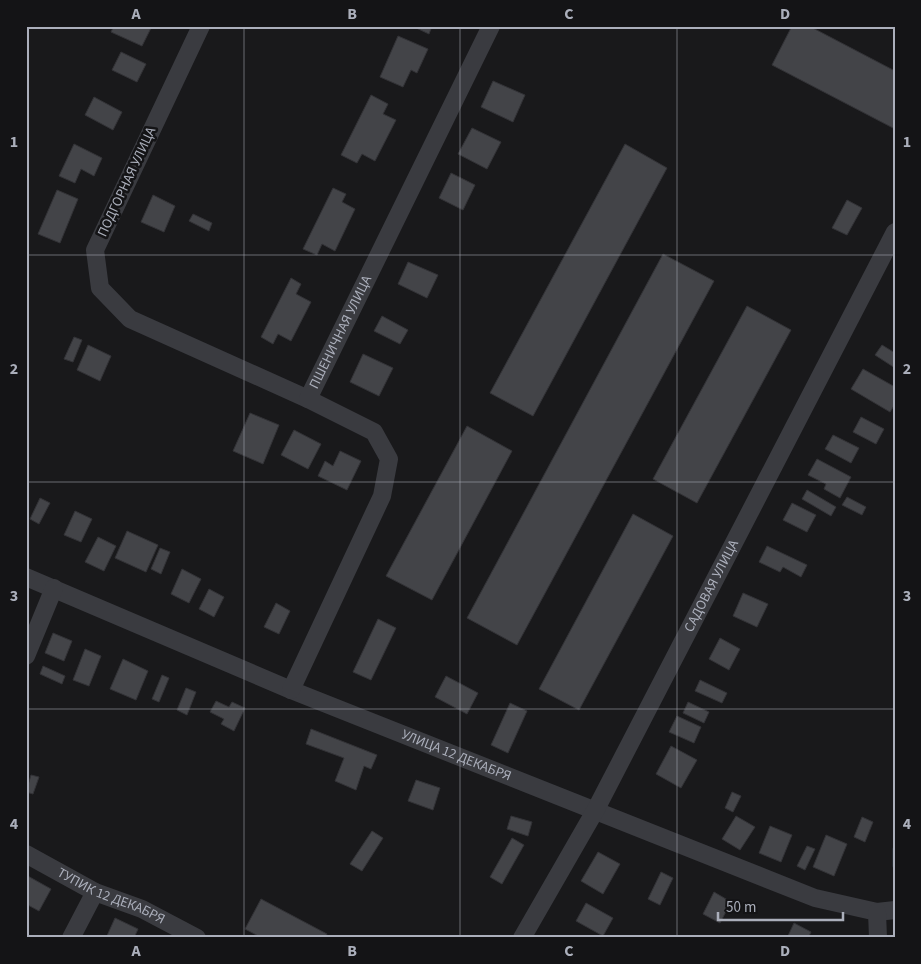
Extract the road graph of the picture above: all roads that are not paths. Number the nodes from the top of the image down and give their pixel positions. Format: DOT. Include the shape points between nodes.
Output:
graph roads {
  1 [pos="201,26"];
  2 [pos="491,26"];
  3 [pos="895,232"];
  4 [pos="308,399"];
  5 [pos="26,577"];
  6 [pos="54,588"];
  7 [pos="26,656"];
  8 [pos="291,690"];
  9 [pos="595,811"];
  10 [pos="26,854"];
  11 [pos="95,892"];
  12 [pos="888,911"];
  13 [pos="71,938"];
  14 [pos="197,938"];
  15 [pos="522,938"];
  16 [pos="878,938"];
  1 -- 4 [label="street, ПОДГОРНАЯ УЛИЦА" via="96,250 100,288 130,319"];
  2 -- 4 [label="street, ПШЕНИЧНАЯ УЛИЦА"];
  3 -- 9 [label="street, САДОВАЯ УЛИЦА"];
  4 -- 8 [label="street, ПШЕНИЧНАЯ УЛИЦА" via="374,432 389,459 382,496"];
  5 -- 6 [label="street, УЛИЦА 12 ДЕКАБРЯ"];
  6 -- 7 [label="street"];
  6 -- 8 [label="street, УЛИЦА 12 ДЕКАБРЯ"];
  8 -- 9 [label="street, УЛИЦА 12 ДЕКАБРЯ"];
  9 -- 12 [label="street, УЛИЦА 12 ДЕКАБРЯ" via="816,898"];
  9 -- 15 [label="street, САДОВАЯ УЛИЦА"];
  10 -- 11 [label="street, ТУПИК 12 ДЕКАБРЯ"];
  11 -- 13 [label="street"];
  11 -- 14 [label="street, ТУПИК 12 ДЕКАБРЯ" via="142,909"];
  12 -- 16 [label="street"];
}
